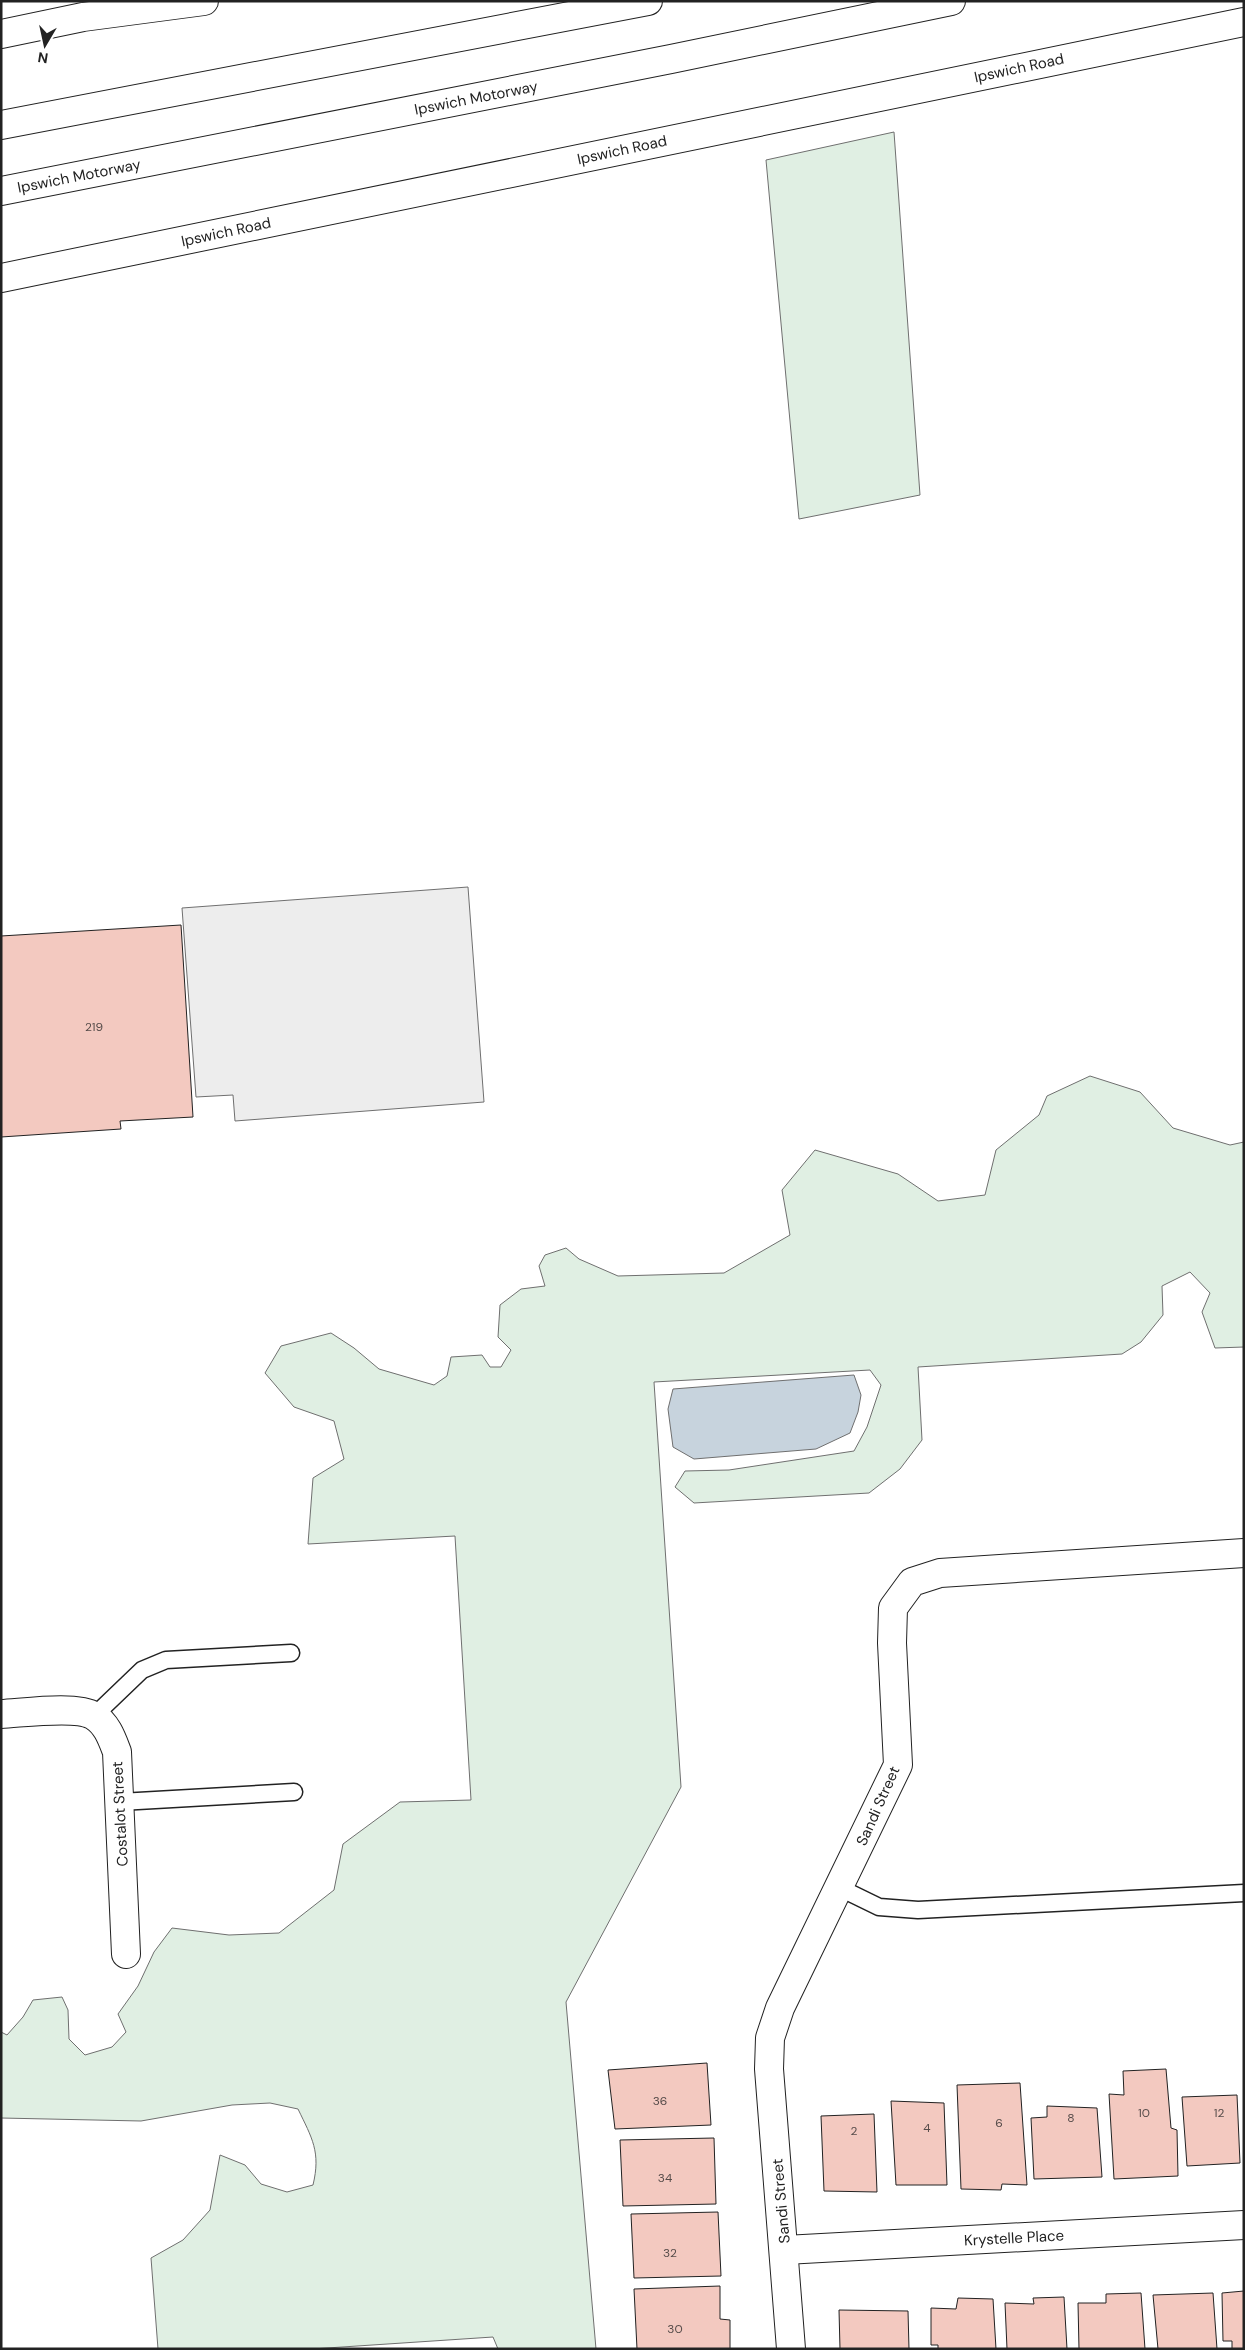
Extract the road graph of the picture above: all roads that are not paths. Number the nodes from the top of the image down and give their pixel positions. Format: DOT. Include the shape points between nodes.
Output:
graph roads {
  1 [pos="204,1"];
  2 [pos="648,1"];
  3 [pos="951,1"];
  4 [pos="1244,22"];
  5 [pos="1,34"];
  6 [pos="1,125"];
  7 [pos="1,191"];
  8 [pos="1,278"];
  9 [pos="1244,1553"];
  10 [pos="290,1653"];
  11 [pos="1,1714"];
  12 [pos="94,1716"];
  13 [pos="294,1792"];
  14 [pos="120,1802"];
  15 [pos="840,1888"];
  16 [pos="1244,1893"];
  17 [pos="126,1954"];
  18 [pos="1244,2225"];
  19 [pos="785,2250"];
  20 [pos="791,2349"];
  1 -- 5 [label="main road" via="83,18"];
  2 -- 6 [label="main road"];
  3 -- 7 [label="main road, Ipswich Motorway"];
  4 -- 8 [label="main road, Ipswich Road"];
  9 -- 15 [label="main road, Sandi Street" via="940,1573 912,1582 893,1608 898,1765"];
  10 -- 12 [label="lane" via="166,1660 142,1670"];
  11 -- 12 [label="main road" via="67,1710"];
  12 -- 14 [label="main road, Costalot Street" via="110,1732 117,1752"];
  13 -- 14 [label="lane"];
  14 -- 17 [label="main road, Costalot Street"];
  15 -- 16 [label="lane" via="879,1907 918,1910"];
  15 -- 19 [label="main road, Sandi Street" via="780,2008 770,2038 769,2068"];
  18 -- 19 [label="main road, Krystelle Place"];
  19 -- 20 [label="main road, Sandi Street"];
}
